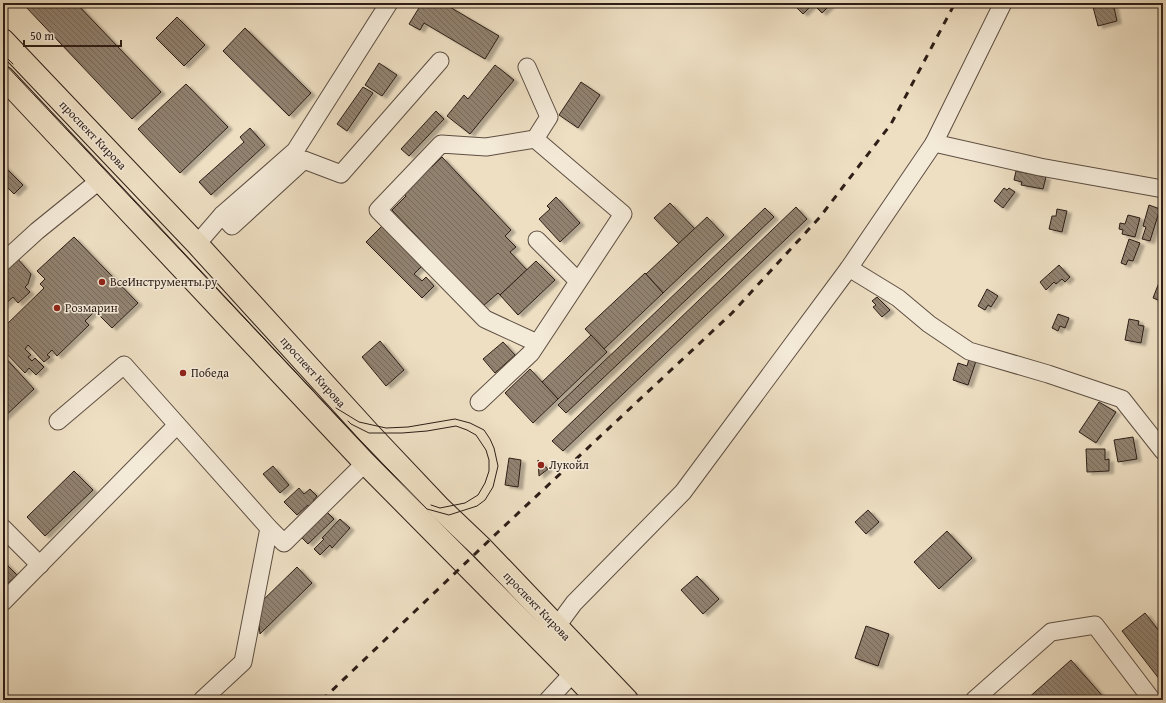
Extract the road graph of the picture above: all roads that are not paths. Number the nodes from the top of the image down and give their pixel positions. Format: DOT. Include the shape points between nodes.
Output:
graph roads {
  1 [pos="389,3"];
  2 [pos="1003,3"];
  3 [pos="3,40"];
  4 [pos="440,61"];
  5 [pos="527,68"];
  6 [pos="3,77"];
  7 [pos="535,139"];
  8 [pos="934,143"];
  9 [pos="100,180"];
  10 [pos="1163,189"];
  11 [pos="222,215"];
  12 [pos="537,240"];
  13 [pos="197,244"];
  14 [pos="3,262"];
  15 [pos="849,268"];
  16 [pos="578,282"];
  17 [pos="537,344"];
  18 [pos="479,402"];
  19 [pos="58,421"];
  20 [pos="178,425"];
  21 [pos="1163,451"];
  22 [pos="365,463"];
  23 [pos="3,528"];
  24 [pos="269,528"];
  25 [pos="40,565"];
  26 [pos="3,602"];
  27 [pos="557,626"];
  28 [pos="573,673"];
  29 [pos="202,700"];
  30 [pos="548,700"];
  31 [pos="598,700"];
  32 [pos="627,700"];
  33 [pos="974,700"];
  34 [pos="1152,700"];
  1 -- 11 [label="street" via="295,151"];
  2 -- 8 [label="street"];
  3 -- 13 [label="main road, проспект Кирова"];
  4 -- 11 [label="street" via="341,174 304,160 232,226"];
  5 -- 7 [label="street" via="549,117"];
  6 -- 9 [label="main road, проспект Кирова"];
  7 -- 16 [label="street" via="623,214"];
  7 -- 17 [label="street" via="486,147 440,144 378,210 485,318"];
  8 -- 10 [label="street" via="1040,167"];
  8 -- 15 [label="street"];
  9 -- 14 [label="street"];
  9 -- 22 [label="main road, проспект Кирова"];
  11 -- 13 [label="street"];
  12 -- 16 [label="street"];
  13 -- 27 [label="main road, проспект Кирова" via="369,433"];
  15 -- 21 [label="street" via="898,298 929,324 969,351 1122,398"];
  15 -- 27 [label="street" via="683,492 574,603"];
  16 -- 17 [label="street"];
  17 -- 18 [label="street" via="531,353"];
  19 -- 20 [label="street" via="124,365"];
  20 -- 24 [label="street"];
  20 -- 25 [label="street"];
  22 -- 24 [label="street" via="284,543"];
  22 -- 28 [label="main road, проспект Кирова"];
  23 -- 25 [label="street"];
  24 -- 29 [label="street" via="243,662"];
  25 -- 26 [label="street"];
  27 -- 32 [label="main road, проспект Кирова"];
  28 -- 30 [label="street"];
  28 -- 31 [label="main road, проспект Кирова"];
  33 -- 34 [label="street" via="1050,632 1095,625"];
}
